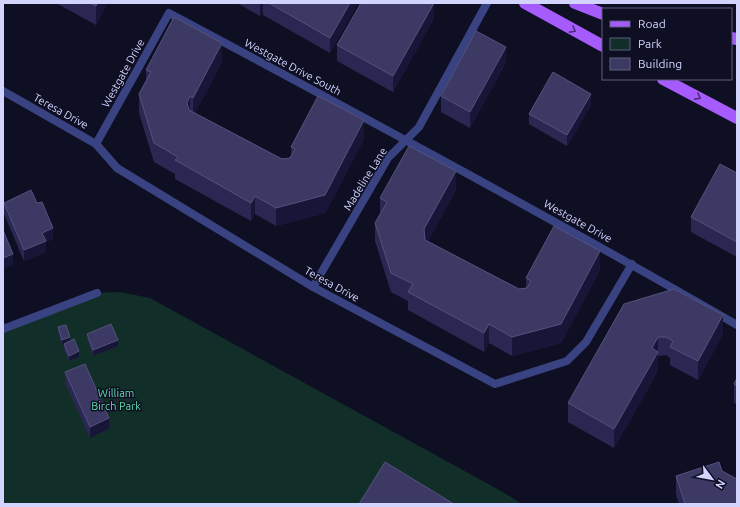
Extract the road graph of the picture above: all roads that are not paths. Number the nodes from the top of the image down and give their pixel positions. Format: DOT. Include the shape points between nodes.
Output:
graph roads {
  1 [pos="487,3"];
  2 [pos="525,3"];
  3 [pos="575,3"];
  4 [pos="169,13"];
  5 [pos="602,14"];
  6 [pos="602,45"];
  7 [pos="665,80"];
  8 [pos="3,91"];
  9 [pos="737,118"];
  10 [pos="406,139"];
  11 [pos="96,144"];
  12 [pos="632,264"];
  13 [pos="313,287"];
  14 [pos="97,293"];
  15 [pos="737,325"];
  16 [pos="3,329"];
  1 -- 10 [label="street, Madeline Lane" via="419,127"];
  2 -- 6 [label="main road, one-way"];
  3 -- 5 [label="main road"];
  4 -- 10 [label="street, Westgate Drive South"];
  4 -- 11 [label="street, Westgate Drive"];
  7 -- 9 [label="main road, one-way"];
  8 -- 11 [label="street, Teresa Drive"];
  10 -- 12 [label="street, Westgate Drive"];
  10 -- 13 [label="street, Madeline Lane" via="388,158"];
  11 -- 13 [label="street, Teresa Drive" via="116,168"];
  12 -- 13 [label="street, Teresa Drive" via="586,342 567,361 495,384"];
  12 -- 15 [label="street, Westgate Drive"];
  14 -- 16 [label="street"];
}
